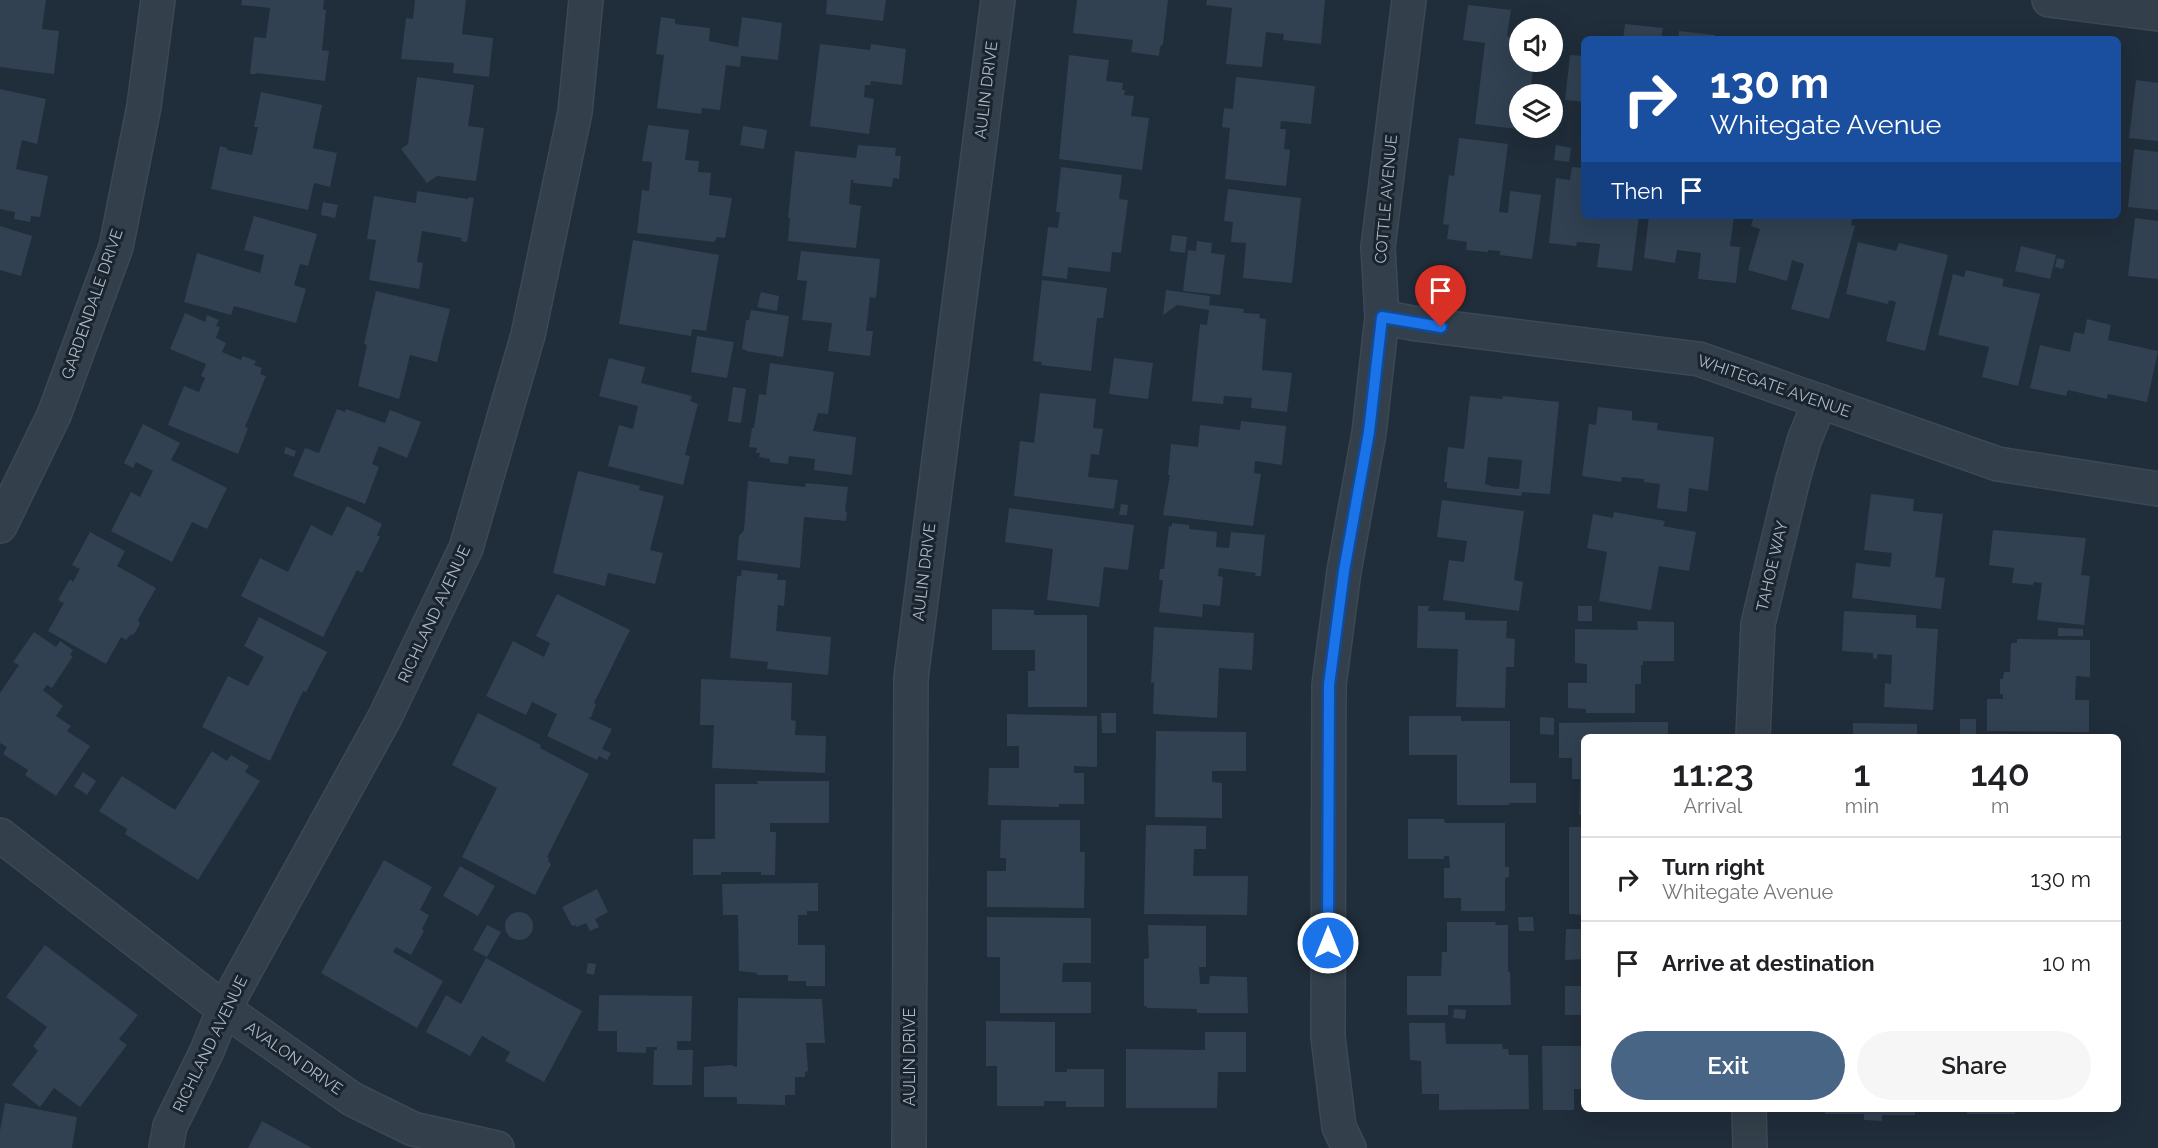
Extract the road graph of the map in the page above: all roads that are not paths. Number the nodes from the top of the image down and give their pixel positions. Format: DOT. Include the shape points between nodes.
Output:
graph roads {
  1 [pos="158,0"];
  2 [pos="586,0"];
  3 [pos="998,0"];
  4 [pos="1409,0"];
  5 [pos="2049,0"];
  6 [pos="2158,14"];
  7 [pos="1382,317"];
  8 [pos="1820,401"];
  9 [pos="2158,489"];
  10 [pos="0,526"];
  11 [pos="1753,734"];
  12 [pos="0,835"];
  13 [pos="224,1009"];
  14 [pos="1749,1112"];
  15 [pos="166,1148"];
  16 [pos="497,1148"];
  17 [pos="909,1148"];
  18 [pos="1349,1148"];
  19 [pos="1750,1148"];
  1 -- 10 [label="street, GARDENDALE DRIVE" via="144,106 116,247 54,415"];
  2 -- 13 [label="street, RICHLAND AVENUE" via="575,112 528,335 466,548 385,717"];
  3 -- 17 [label="street, AULIN DRIVE" via="911,678"];
  4 -- 7 [label="street, COTTLE AVENUE" via="1378,248"];
  5 -- 6 [label="street"];
  7 -- 8 [label="street, WHITEGATE AVENUE" via="1699,359"];
  7 -- 18 [label="street, COTTLE AVENUE" via="1369,432 1329,685 1328,1037 1339,1127"];
  8 -- 9 [label="street, WHITEGATE AVENUE" via="1998,464"];
  8 -- 11 [label="street, TAHOE WAY" via="1793,479 1758,624"];
  12 -- 13 [label="street, AVALON DRIVE"];
  13 -- 15 [label="street, RICHLAND AVENUE" via="170,1126"];
  13 -- 16 [label="street, AVALON DRIVE" via="352,1099 413,1129"];
  14 -- 19 [label="street"];
}
